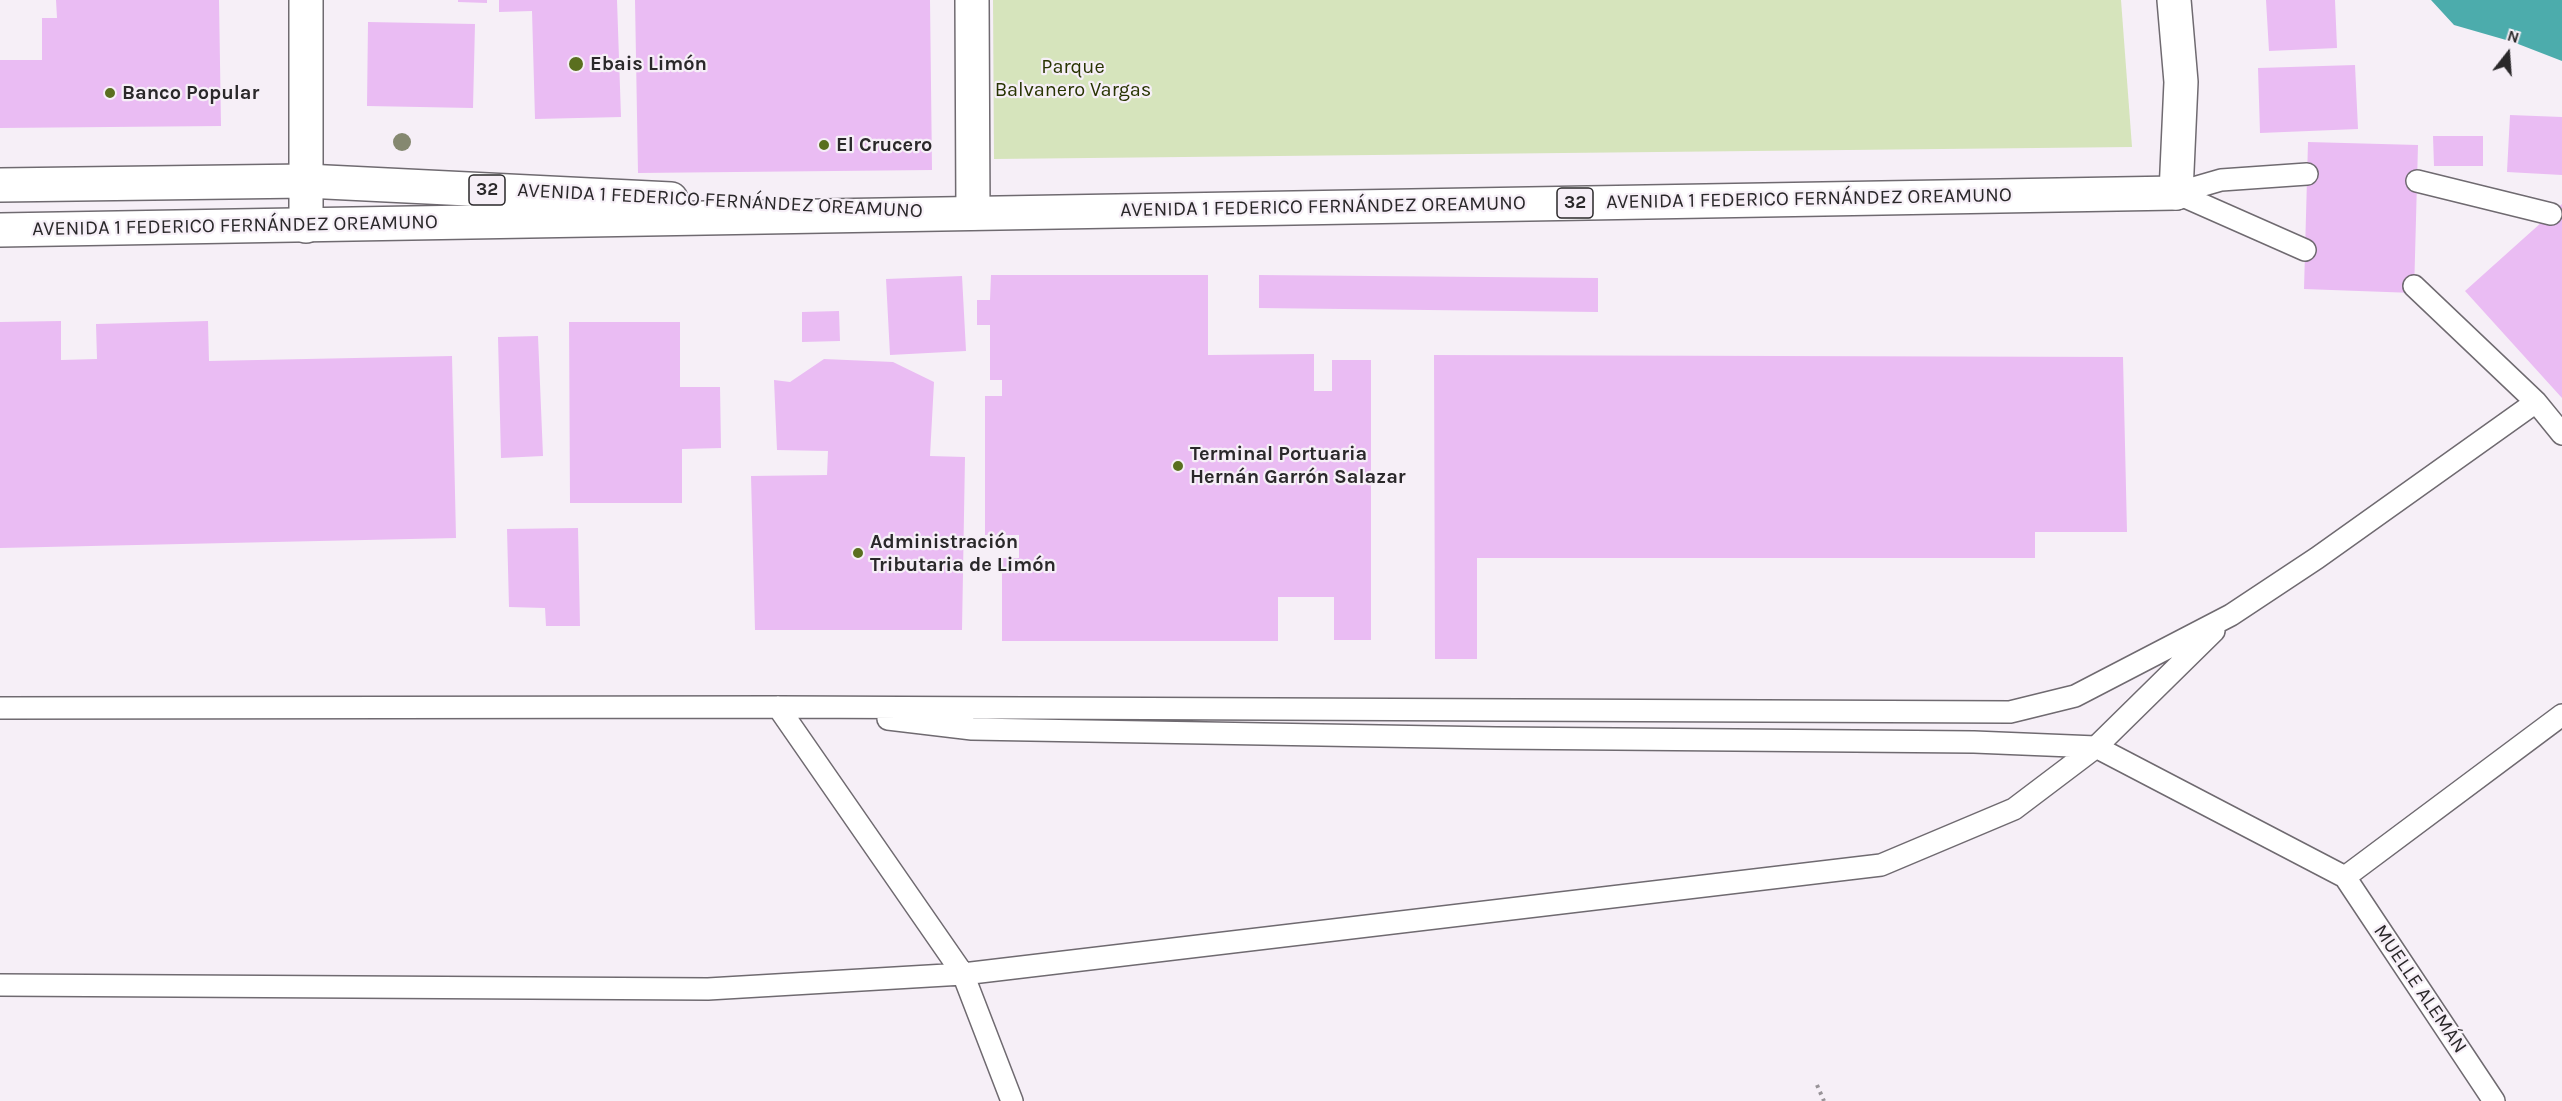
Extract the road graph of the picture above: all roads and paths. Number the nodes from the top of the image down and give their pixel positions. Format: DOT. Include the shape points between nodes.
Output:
graph roads {
  1 [pos="306,0"];
  2 [pos="972,0"];
  3 [pos="2174,0"];
  4 [pos="2307,174"];
  5 [pos="2417,181"];
  6 [pos="306,182"];
  7 [pos="0,185"];
  8 [pos="2176,193"];
  9 [pos="973,213"];
  10 [pos="2551,214"];
  11 [pos="306,226"];
  12 [pos="0,230"];
  13 [pos="2304,250"];
  14 [pos="2414,286"];
  15 [pos="2536,402"];
  16 [pos="2562,434"];
  17 [pos="2231,615"];
  18 [pos="778,707"];
  19 [pos="0,708"];
  20 [pos="2562,715"];
  21 [pos="2096,747"];
  22 [pos="2345,877"];
  23 [pos="963,974"];
  24 [pos="0,985"];
  25 [pos="1817,1084"];
  26 [pos="1012,1101"];
  27 [pos="1824,1101"];
  28 [pos="2494,1101"];
  1 -- 6 [label="main road"];
  2 -- 9 [label="main road"];
  3 -- 8 [label="main road" via="2181,82"];
  4 -- 8 [label="lane" via="2220,180"];
  5 -- 10 [label="lane"];
  6 -- 7 [label="main road, AVENIDA 1 FEDERICO FERNÁNDEZ OREAMUNO / 32"];
  6 -- 9 [label="main road, AVENIDA 1 FEDERICO FERNÁNDEZ OREAMUNO / 32"];
  6 -- 11 [label="main road"];
  8 -- 9 [label="main road, AVENIDA 1 FEDERICO FERNÁNDEZ OREAMUNO / 32"];
  8 -- 13 [label="lane"];
  9 -- 11 [label="main road, AVENIDA 1 FEDERICO FERNÁNDEZ OREAMUNO / 32"];
  11 -- 12 [label="main road, AVENIDA 1 FEDERICO FERNÁNDEZ OREAMUNO / 32"];
  14 -- 15 [label="lane"];
  15 -- 16 [label="lane"];
  15 -- 17 [label="lane"];
  17 -- 18 [label="lane" via="2075,696 2010,712"];
  17 -- 21 [label="lane"];
  18 -- 19 [label="lane"];
  18 -- 21 [label="lane" via="972,729 1974,742"];
  18 -- 23 [label="lane"];
  20 -- 22 [label="lane"];
  21 -- 22 [label="lane"];
  21 -- 23 [label="lane" via="2014,809 1881,865"];
  22 -- 28 [label="lane, MUELLE ALEMÁN"];
  23 -- 24 [label="lane" via="708,989"];
  23 -- 26 [label="lane"];
  25 -- 27 [label="path"];
}
